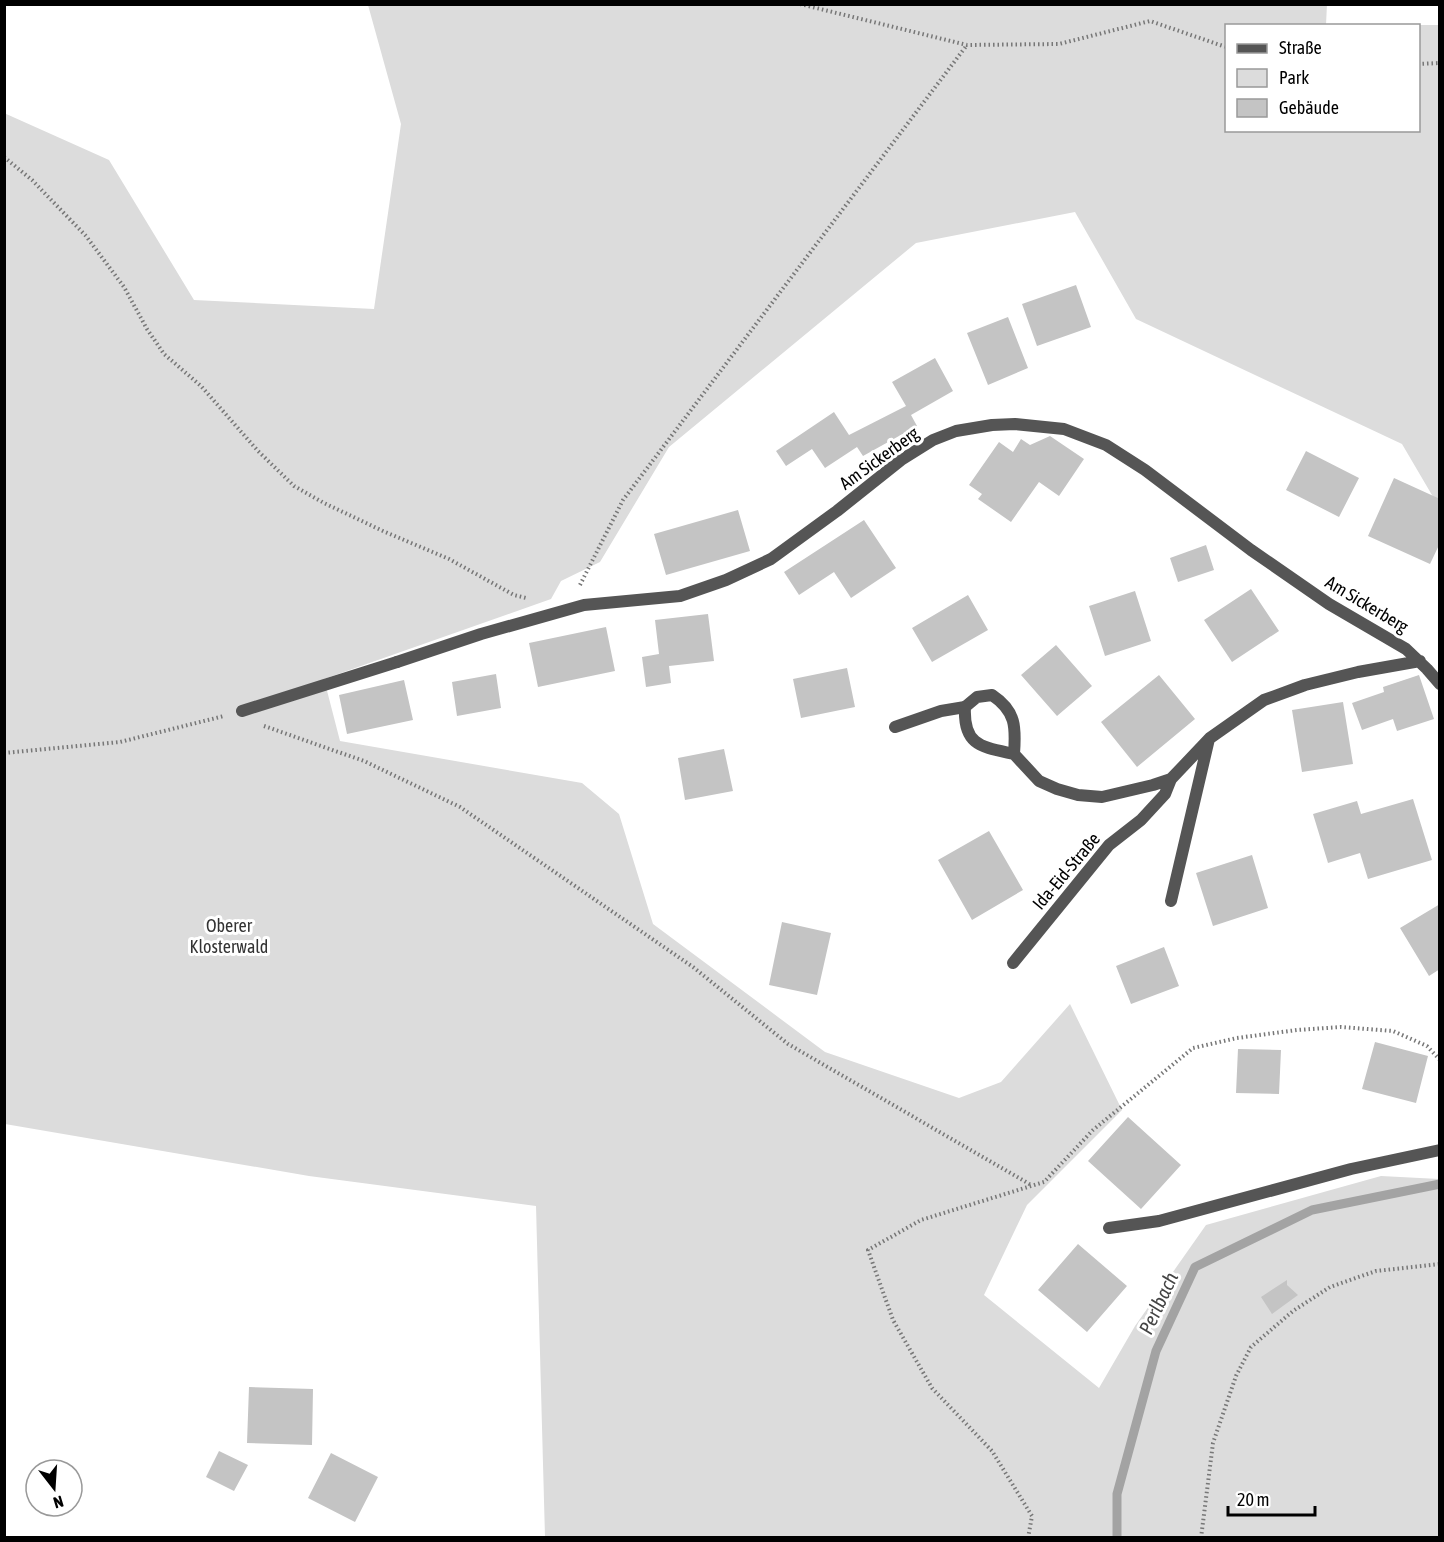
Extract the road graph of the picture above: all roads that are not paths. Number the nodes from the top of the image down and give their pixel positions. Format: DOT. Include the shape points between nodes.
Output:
graph roads {
  1 [pos="1420,661"];
  2 [pos="1440,684"];
  3 [pos="965,707"];
  4 [pos="237,713"];
  5 [pos="895,727"];
  6 [pos="1210,738"];
  7 [pos="1014,754"];
  8 [pos="1171,779"];
  9 [pos="1171,901"];
  10 [pos="1013,963"];
  11 [pos="1440,1150"];
  12 [pos="1109,1228"];
  1 -- 2 [label="street, Am Sickerberg"];
  1 -- 4 [label="street, Am Sickerberg" via="1329,604 1106,445 1064,429 992,425 957,430 933,440 771,558 726,580 680,596 584,605"];
  1 -- 6 [label="street, Ida-Eid-Straße" via="1358,672 1264,700"];
  3 -- 5 [label="street"];
  3 -- 7 [label="street" via="964,723 970,738 987,748"];
  3 -- 7 [label="street" via="977,697 992,695 1002,702 1012,717"];
  6 -- 8 [label="street, Ida-Eid-Straße"];
  6 -- 9 [label="street"];
  7 -- 8 [label="street, Ida-Eid-Straße" via="1038,781 1078,795 1102,797"];
  8 -- 10 [label="street, Ida-Eid-Straße" via="1165,794 1141,820 1109,845"];
  11 -- 12 [label="street" via="1351,1169 1159,1221"];
}
